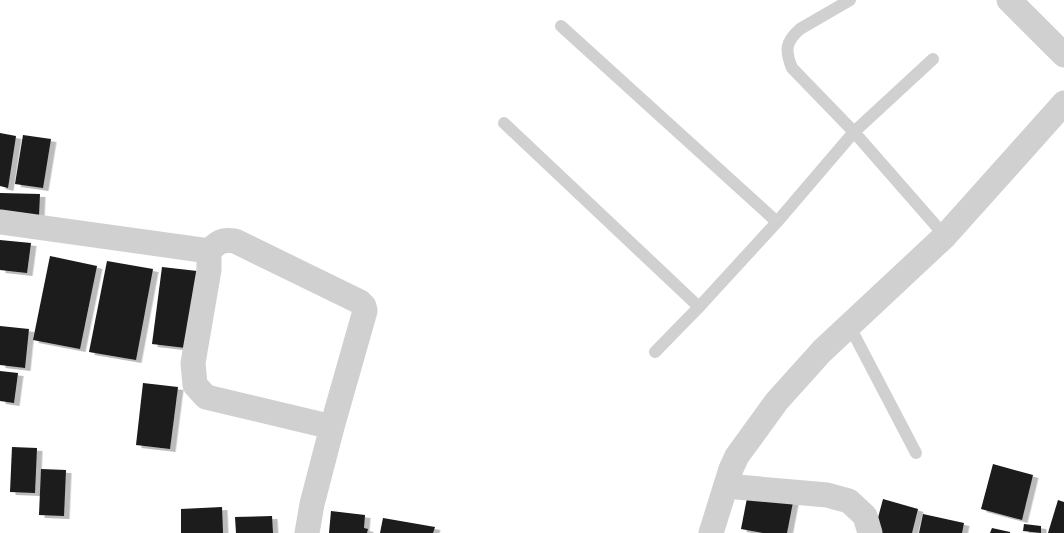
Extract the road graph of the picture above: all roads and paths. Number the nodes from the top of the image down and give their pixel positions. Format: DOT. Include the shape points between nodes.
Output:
graph roads {
  1 [pos="850,0"];
  2 [pos="1009,0"];
  3 [pos="561,26"];
  4 [pos="1064,56"];
  5 [pos="933,59"];
  6 [pos="1064,102"];
  7 [pos="504,123"];
  8 [pos="854,132"];
  9 [pos="0,222"];
  10 [pos="777,222"];
  11 [pos="945,236"];
  12 [pos="209,251"];
  13 [pos="699,307"];
  14 [pos="849,325"];
  15 [pos="655,352"];
  16 [pos="332,427"];
  17 [pos="916,453"];
  18 [pos="726,486"];
  19 [pos="307,533"];
  20 [pos="711,533"];
  21 [pos="870,533"];
  1 -- 8 [label="lane" via="800,29 787,46 792,68"];
  2 -- 4 [label="street"];
  3 -- 10 [label="lane"];
  5 -- 8 [label="lane"];
  6 -- 11 [label="street"];
  7 -- 13 [label="lane"];
  8 -- 10 [label="lane"];
  8 -- 11 [label="lane"];
  9 -- 12 [label="street"];
  10 -- 13 [label="lane"];
  11 -- 14 [label="street"];
  12 -- 16 [label="street" via="209,270 193,364 195,385 206,397"];
  12 -- 16 [label="street" via="216,243 235,241 364,306"];
  13 -- 15 [label="lane"];
  14 -- 17 [label="lane"];
  14 -- 18 [label="street" via="777,401 737,456"];
  16 -- 19 [label="street"];
  18 -- 20 [label="street"];
  18 -- 21 [label="street" via="828,495 849,501 864,516"];
}
